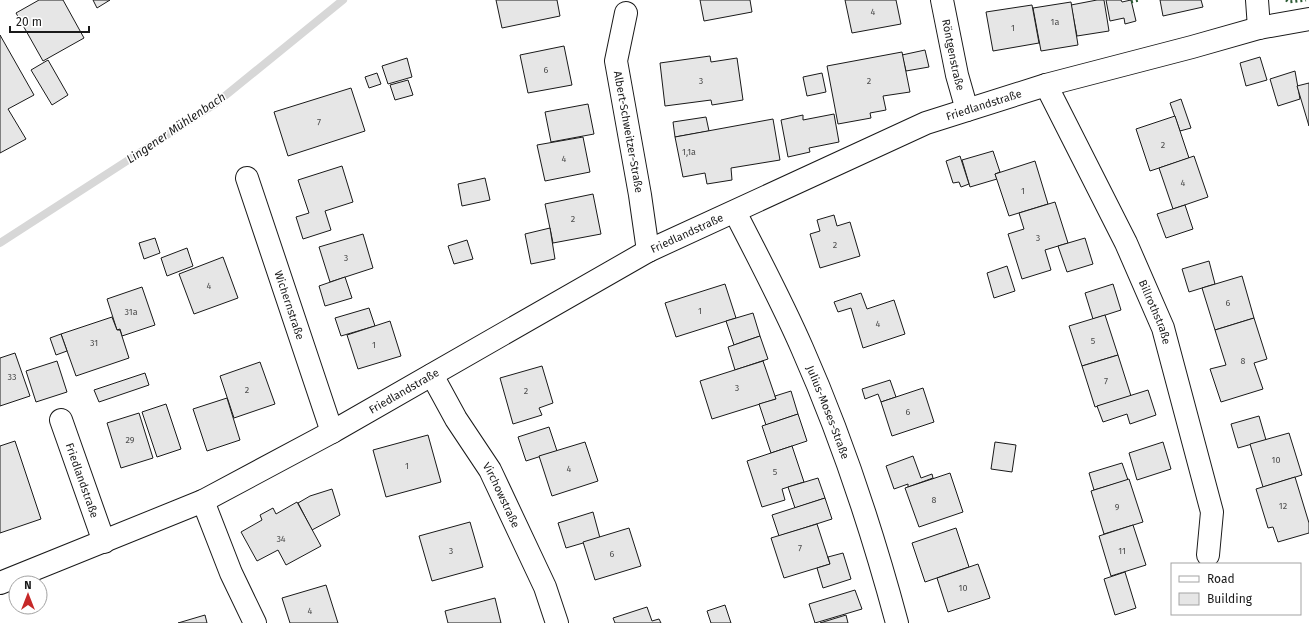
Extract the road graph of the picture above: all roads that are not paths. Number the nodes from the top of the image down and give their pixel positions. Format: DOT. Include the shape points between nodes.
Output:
graph roads {
  1 [pos="942,0"];
  2 [pos="1257,0"];
  3 [pos="626,13"];
  4 [pos="1309,20"];
  5 [pos="1259,28"];
  6 [pos="1046,85"];
  7 [pos="967,110"];
  8 [pos="247,178"];
  9 [pos="735,212"];
  10 [pos="648,251"];
  11 [pos="432,375"];
  12 [pos="61,420"];
  13 [pos="332,432"];
  14 [pos="203,501"];
  15 [pos="104,542"];
  16 [pos="1208,555"];
  17 [pos="0,583"];
  18 [pos="255,623"];
  19 [pos="557,623"];
  20 [pos="897,623"];
  1 -- 7 [label="street, Röntgenstraße"];
  2 -- 5 [label="street"];
  3 -- 10 [label="street, Albert-Schweitzer-Straße" via="616,61"];
  4 -- 5 [label="street, Friedlandstraße"];
  5 -- 6 [label="street, Friedlandstraße" via="1192,48"];
  6 -- 7 [label="street, Friedlandstraße"];
  6 -- 16 [label="street, Billrothstraße" via="1126,243 1163,328 1212,512"];
  7 -- 9 [label="street, Friedlandstraße" via="926,123"];
  8 -- 13 [label="street, Wichernstraße"];
  9 -- 10 [label="street, Friedlandstraße"];
  9 -- 20 [label="street, Julius-Moses-Straße" via="802,347 838,439"];
  10 -- 11 [label="street, Friedlandstraße"];
  11 -- 13 [label="street, Friedlandstraße"];
  11 -- 19 [label="street, Virchowstraße" via="493,477 545,586"];
  12 -- 15 [label="street, Friedlandstraße"];
  13 -- 14 [label="street, Friedlandstraße"];
  14 -- 15 [label="street, Friedlandstraße"];
  14 -- 18 [label="street" via="231,573"];
  15 -- 17 [label="street, Friedlandstraße"];
}
